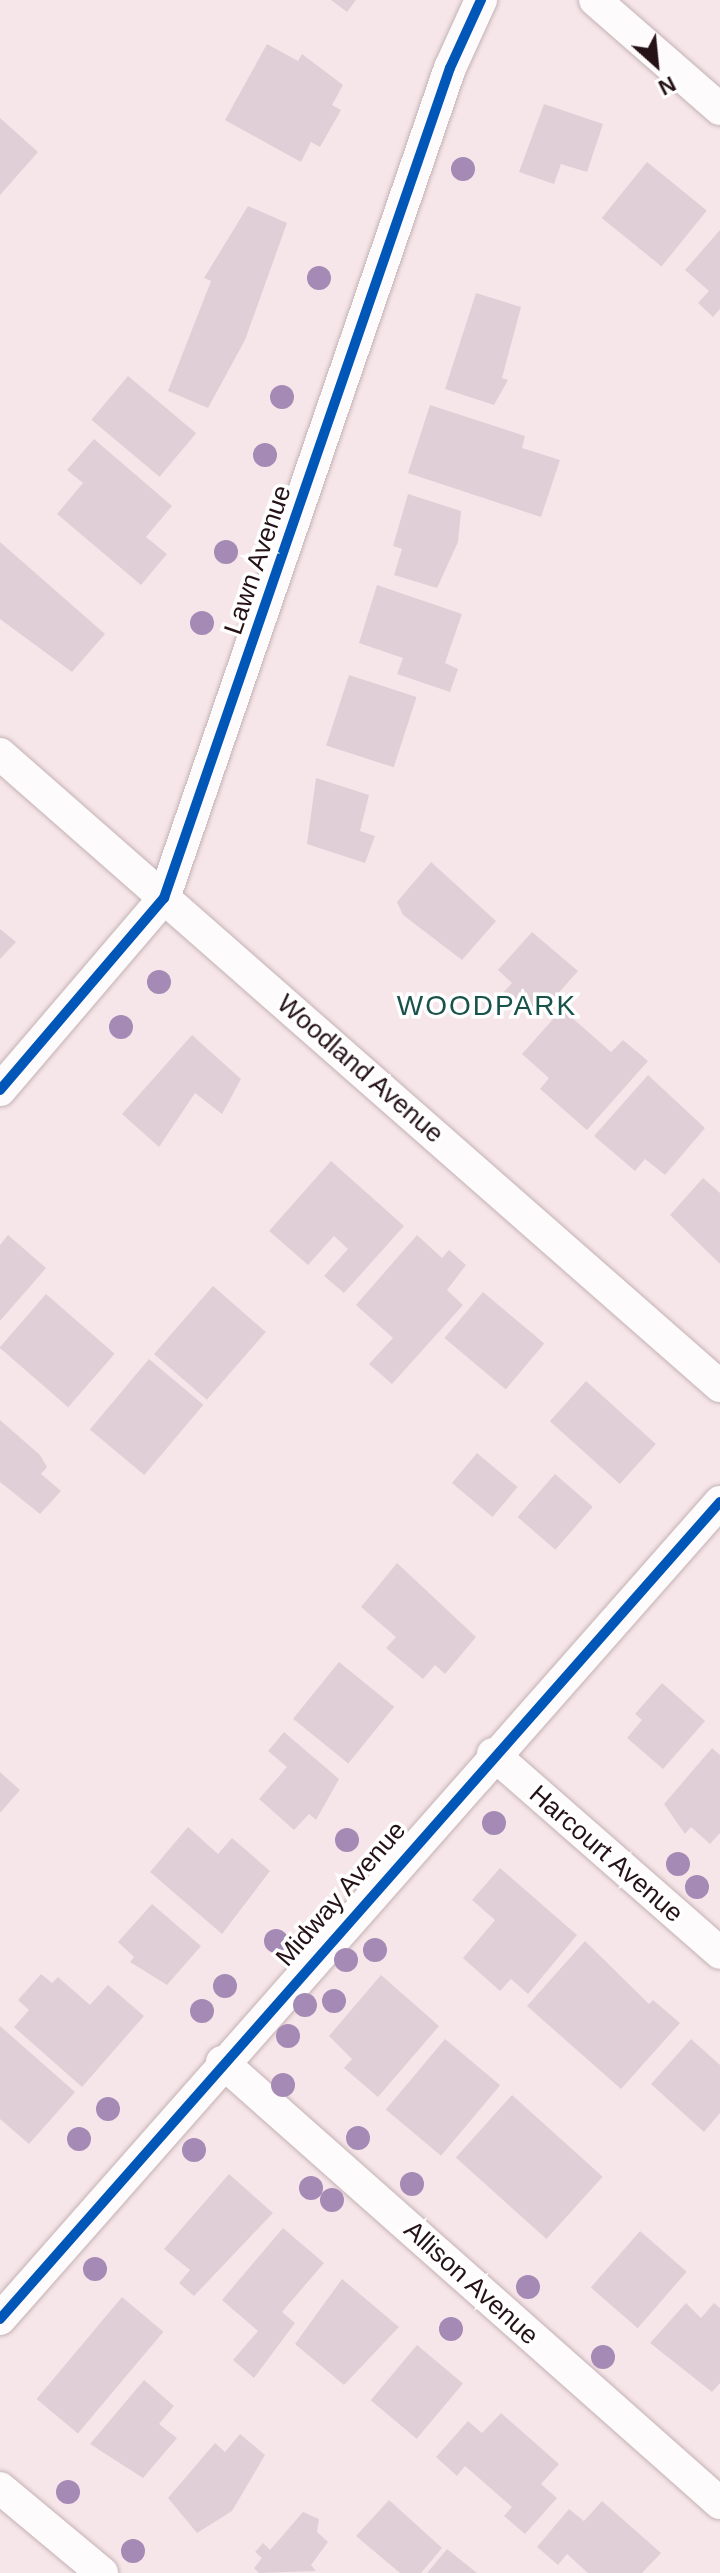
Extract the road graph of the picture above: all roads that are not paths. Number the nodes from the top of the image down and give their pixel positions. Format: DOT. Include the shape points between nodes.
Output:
graph roads {
  1 [pos="481,0"];
  2 [pos="595,0"];
  3 [pos="720,109"];
  4 [pos="0,754"];
  5 [pos="164,898"];
  6 [pos="0,1090"];
  7 [pos="720,1386"];
  8 [pos="720,1502"];
  9 [pos="493,1754"];
  10 [pos="720,1953"];
  11 [pos="222,2062"];
  12 [pos="0,2319"];
  13 [pos="0,2488"];
  14 [pos="720,2503"];
  15 [pos="102,2573"];
  1 -- 5 [label="street, Lawn Avenue" via="450,68"];
  2 -- 3 [label="street"];
  4 -- 5 [label="street, Woodland Avenue"];
  5 -- 6 [label="street, Lawn Avenue"];
  5 -- 7 [label="street, Woodland Avenue"];
  8 -- 9 [label="street, Midway Avenue"];
  9 -- 10 [label="street, Harcourt Avenue"];
  9 -- 11 [label="street, Midway Avenue"];
  11 -- 12 [label="street, Midway Avenue"];
  11 -- 14 [label="street, Allison Avenue"];
  13 -- 15 [label="street"];
}
